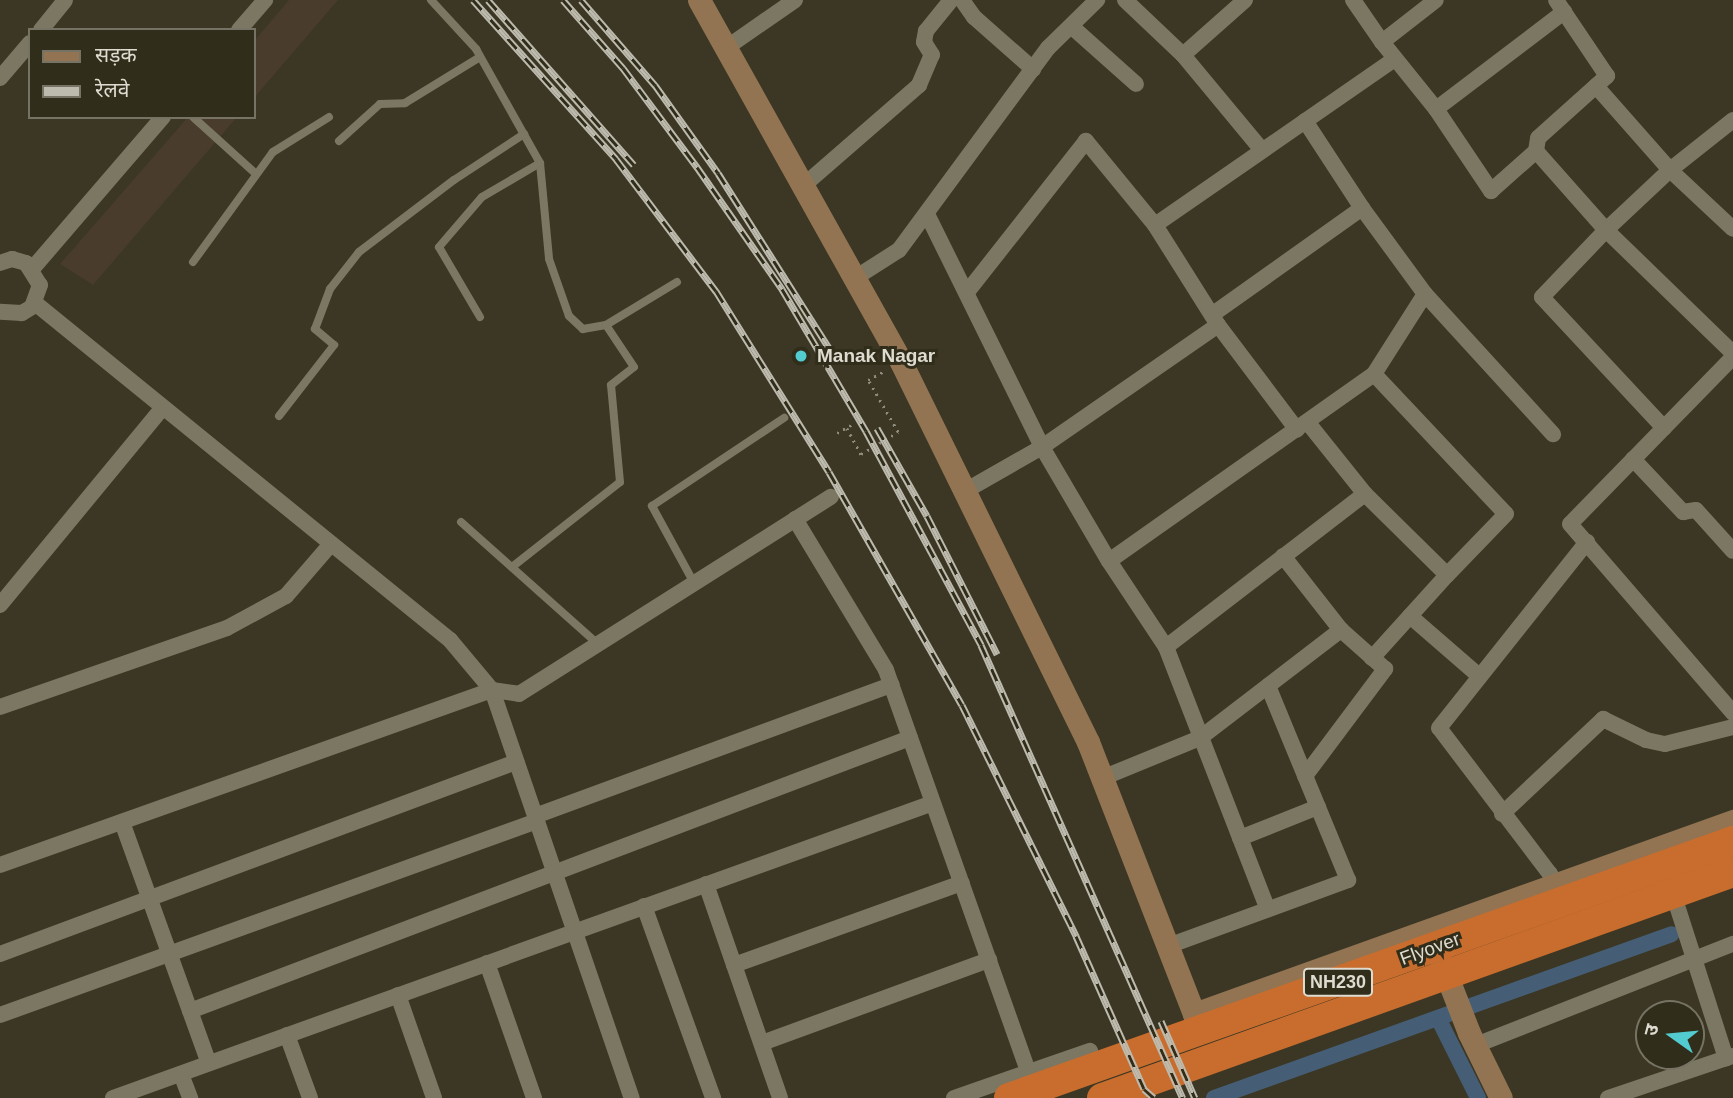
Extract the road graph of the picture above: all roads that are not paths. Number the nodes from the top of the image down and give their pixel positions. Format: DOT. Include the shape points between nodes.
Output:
graph roads {
  1 [pos="65,0"];
  2 [pos="265,0"];
  3 [pos="431,0"];
  4 [pos="699,0"];
  5 [pos="795,0"];
  6 [pos="951,0"];
  7 [pos="962,0"];
  8 [pos="1097,0"];
  9 [pos="1125,0"];
  10 [pos="1245,0"];
  11 [pos="1353,0"];
  12 [pos="1436,0"];
  13 [pos="1560,6"];
  14 [pos="1071,26"];
  15 [pos="43,28"];
  16 [pos="241,28"];
  17 [pos="1382,42"];
  18 [pos="28,45"];
  19 [pos="726,48"];
  20 [pos="1183,55"];
  21 [pos="480,57"];
  22 [pos="1395,59"];
  23 [pos="1033,69"];
  24 [pos="0,78"];
  25 [pos="1136,84"];
  26 [pos="1596,86"];
  27 [pos="1436,109"];
  28 [pos="329,117"];
  29 [pos="161,119"];
  30 [pos="195,119"];
  31 [pos="1733,120"];
  32 [pos="1305,121"];
  33 [pos="524,134"];
  34 [pos="339,141"];
  35 [pos="1261,149"];
  36 [pos="1536,151"];
  37 [pos="540,163"];
  38 [pos="1670,170"];
  39 [pos="256,174"];
  40 [pos="803,186"];
  41 [pos="1362,208"];
  42 [pos="927,214"];
  43 [pos="1155,225"];
  44 [pos="1733,229"];
  45 [pos="1606,230"];
  46 [pos="193,262"];
  47 [pos="0,263"];
  48 [pos="33,268"];
  49 [pos="855,278"];
  50 [pos="677,282"];
  51 [pos="967,292"];
  52 [pos="1425,294"];
  53 [pos="35,303"];
  54 [pos="0,312"];
  55 [pos="480,317"];
  56 [pos="1216,319"];
  57 [pos="606,325"];
  58 [pos="1733,355"];
  59 [pos="1374,374"];
  60 [pos="163,407"];
  61 [pos="279,416"];
  62 [pos="784,418"];
  63 [pos="1303,427"];
  64 [pos="1664,428"];
  65 [pos="1553,434"];
  66 [pos="1042,447"];
  67 [pos="1633,459"];
  68 [pos="965,491"];
  69 [pos="1365,494"];
  70 [pos="831,497"];
  71 [pos="795,519"];
  72 [pos="461,522"];
  73 [pos="1587,542"];
  74 [pos="331,544"];
  75 [pos="1733,551"];
  76 [pos="1283,556"];
  77 [pos="1109,561"];
  78 [pos="512,567"];
  79 [pos="1447,575"];
  80 [pos="694,583"];
  81 [pos="0,605"];
  82 [pos="1410,616"];
  83 [pos="1341,630"];
  84 [pos="598,644"];
  85 [pos="1166,648"];
  86 [pos="1372,658"];
  87 [pos="1478,675"];
  88 [pos="892,685"];
  89 [pos="1268,686"];
  90 [pos="492,691"];
  91 [pos="0,707"];
  92 [pos="1733,713"];
  93 [pos="1733,727"];
  94 [pos="910,738"];
  95 [pos="1200,738"];
  96 [pos="516,762"];
  97 [pos="1305,776"];
  98 [pos="1102,778"];
  99 [pos="933,803"];
  100 [pos="1318,807"];
  101 [pos="1502,814"];
  102 [pos="536,819"];
  103 [pos="1733,821"];
  104 [pos="122,822"];
  105 [pos="1240,838"];
  106 [pos="1733,841"];
  107 [pos="1663,856"];
  108 [pos="0,866"];
  109 [pos="1733,872"];
  110 [pos="555,874"];
  111 [pos="962,883"];
  112 [pos="706,884"];
  113 [pos="1554,886"];
  114 [pos="150,901"];
  115 [pos="644,906"];
  116 [pos="1267,907"];
  117 [pos="575,931"];
  118 [pos="1431,932"];
  119 [pos="1733,944"];
  120 [pos="1168,946"];
  121 [pos="0,954"];
  122 [pos="170,954"];
  123 [pos="989,960"];
  124 [pos="1692,960"];
  125 [pos="487,963"];
  126 [pos="734,965"];
  127 [pos="398,995"];
  128 [pos="190,1011"];
  129 [pos="0,1015"];
  130 [pos="287,1035"];
  131 [pos="1472,1039"];
  132 [pos="762,1043"];
  133 [pos="1090,1051"];
  134 [pos="1729,1057"];
  135 [pos="209,1063"];
  136 [pos="1028,1072"];
  137 [pos="181,1074"];
  138 [pos="113,1098"];
  139 [pos="190,1098"];
  140 [pos="310,1098"];
  141 [pos="434,1098"];
  142 [pos="534,1098"];
  143 [pos="632,1098"];
  144 [pos="713,1098"];
  145 [pos="780,1098"];
  146 [pos="954,1098"];
  147 [pos="1009,1098"];
  148 [pos="1102,1098"];
  149 [pos="1502,1098"];
  150 [pos="1608,1098"];
  1 -- 15 [label="street"];
  2 -- 16 [label="street"];
  3 -- 21 [label="lane"];
  4 -- 19 [label="street"];
  5 -- 19 [label="street"];
  6 -- 40 [label="street" via="926,31 924,42 932,55 919,85"];
  7 -- 23 [label="street" via="974,17"];
  8 -- 14 [label="street"];
  9 -- 20 [label="street"];
  10 -- 20 [label="street"];
  11 -- 17 [label="street"];
  12 -- 17 [label="street"];
  13 -- 26 [label="street" via="1607,76"];
  13 -- 27 [label="street"];
  14 -- 23 [label="street"];
  14 -- 25 [label="street"];
  17 -- 22 [label="street"];
  18 -- 24 [label="street"];
  19 -- 40 [label="street"];
  20 -- 35 [label="street"];
  21 -- 33 [label="lane"];
  21 -- 34 [label="lane" via="405,103 380,104"];
  22 -- 27 [label="street"];
  22 -- 32 [label="street"];
  23 -- 42 [label="street"];
  26 -- 36 [label="street" via="1538,138"];
  26 -- 38 [label="street"];
  27 -- 36 [label="street" via="1491,191"];
  28 -- 39 [label="lane" via="273,152"];
  29 -- 48 [label="street"];
  30 -- 39 [label="lane"];
  31 -- 38 [label="street"];
  32 -- 35 [label="street"];
  32 -- 41 [label="street"];
  33 -- 37 [label="lane"];
  33 -- 61 [label="lane" via="359,252 330,289 315,330 334,345"];
  35 -- 43 [label="street"];
  36 -- 45 [label="street"];
  37 -- 55 [label="lane" via="482,197 439,247"];
  37 -- 57 [label="lane" via="549,259 569,316 583,329"];
  38 -- 44 [label="street"];
  38 -- 45 [label="street"];
  39 -- 46 [label="lane"];
  40 -- 49 [label="street"];
  41 -- 52 [label="street"];
  41 -- 56 [label="street"];
  42 -- 49 [label="street" via="899,250"];
  42 -- 51 [label="street"];
  43 -- 51 [label="street" via="1086,141"];
  43 -- 56 [label="street"];
  45 -- 58 [label="street"];
  45 -- 64 [label="street" via="1542,297"];
  47 -- 48 [label="street" via="21,261"];
  48 -- 53 [label="street" via="40,285"];
  49 -- 68 [label="street"];
  50 -- 57 [label="lane"];
  51 -- 66 [label="street"];
  52 -- 59 [label="street"];
  52 -- 65 [label="street"];
  53 -- 54 [label="street" via="22,313"];
  53 -- 60 [label="street"];
  56 -- 63 [label="street"];
  56 -- 66 [label="street"];
  57 -- 78 [label="lane" via="634,367 611,385 620,482"];
  58 -- 64 [label="street"];
  59 -- 63 [label="street"];
  59 -- 79 [label="street" via="1506,514"];
  60 -- 74 [label="street"];
  60 -- 81 [label="street"];
  62 -- 80 [label="lane" via="652,506"];
  63 -- 69 [label="street"];
  63 -- 77 [label="street"];
  64 -- 67 [label="street"];
  66 -- 68 [label="street"];
  66 -- 77 [label="street"];
  67 -- 73 [label="street" via="1570,524"];
  67 -- 75 [label="street" via="1684,512 1696,510"];
  68 -- 98 [label="street"];
  69 -- 76 [label="street"];
  69 -- 79 [label="street"];
  70 -- 71 [label="street"];
  71 -- 80 [label="street"];
  71 -- 88 [label="street"];
  72 -- 78 [label="lane"];
  73 -- 87 [label="street"];
  73 -- 92 [label="street"];
  74 -- 90 [label="street" via="450,640"];
  74 -- 91 [label="street" via="286,596 227,628"];
  76 -- 83 [label="street"];
  76 -- 85 [label="street"];
  77 -- 85 [label="street"];
  78 -- 84 [label="lane"];
  79 -- 82 [label="street"];
  80 -- 84 [label="street"];
  82 -- 86 [label="street"];
  82 -- 87 [label="street"];
  83 -- 86 [label="street"];
  83 -- 89 [label="street"];
  84 -- 90 [label="street" via="519,694"];
  85 -- 95 [label="street"];
  86 -- 97 [label="street" via="1385,669"];
  87 -- 101 [label="street" via="1439,728"];
  88 -- 94 [label="street"];
  88 -- 102 [label="street"];
  89 -- 95 [label="street"];
  89 -- 97 [label="street"];
  90 -- 96 [label="street"];
  90 -- 104 [label="street"];
  93 -- 101 [label="street" via="1665,744 1603,719"];
  94 -- 99 [label="street"];
  94 -- 110 [label="street"];
  95 -- 98 [label="street"];
  95 -- 105 [label="street"];
  96 -- 102 [label="street"];
  96 -- 114 [label="street"];
  97 -- 100 [label="street"];
  98 -- 120 [label="street"];
  99 -- 111 [label="street"];
  99 -- 112 [label="street"];
  100 -- 105 [label="street"];
  100 -- 116 [label="street" via="1348,880"];
  101 -- 113 [label="street" via="1550,874"];
  102 -- 110 [label="street"];
  102 -- 122 [label="street"];
  103 -- 107 [label="street"];
  104 -- 108 [label="street"];
  104 -- 114 [label="street"];
  105 -- 116 [label="street"];
  106 -- 107 [label="highway, Flyover / NH230"];
  107 -- 113 [label="street"];
  107 -- 124 [label="street"];
  107 -- 147 [label="highway, Flyover / NH230"];
  109 -- 148 [label="highway, Flyover / NH230"];
  110 -- 117 [label="street"];
  110 -- 128 [label="street"];
  111 -- 123 [label="street"];
  111 -- 126 [label="street"];
  112 -- 115 [label="street"];
  112 -- 126 [label="street"];
  113 -- 118 [label="street"];
  114 -- 121 [label="street"];
  114 -- 122 [label="street"];
  115 -- 117 [label="street"];
  115 -- 144 [label="street"];
  116 -- 120 [label="street"];
  117 -- 125 [label="street"];
  117 -- 143 [label="street"];
  118 -- 120 [label="street" via="1194,1014"];
  118 -- 131 [label="street"];
  119 -- 124 [label="street"];
  122 -- 128 [label="street"];
  122 -- 129 [label="street"];
  123 -- 132 [label="street"];
  123 -- 136 [label="street"];
  124 -- 131 [label="street"];
  124 -- 134 [label="street"];
  125 -- 127 [label="street"];
  125 -- 142 [label="street"];
  126 -- 132 [label="street"];
  127 -- 130 [label="street"];
  127 -- 141 [label="street"];
  128 -- 135 [label="street"];
  130 -- 135 [label="street"];
  130 -- 140 [label="street"];
  131 -- 149 [label="street"];
  132 -- 145 [label="street"];
  133 -- 136 [label="street"];
  134 -- 150 [label="street"];
  135 -- 137 [label="street"];
  136 -- 146 [label="street"];
  137 -- 138 [label="street"];
  137 -- 139 [label="street"];
}
